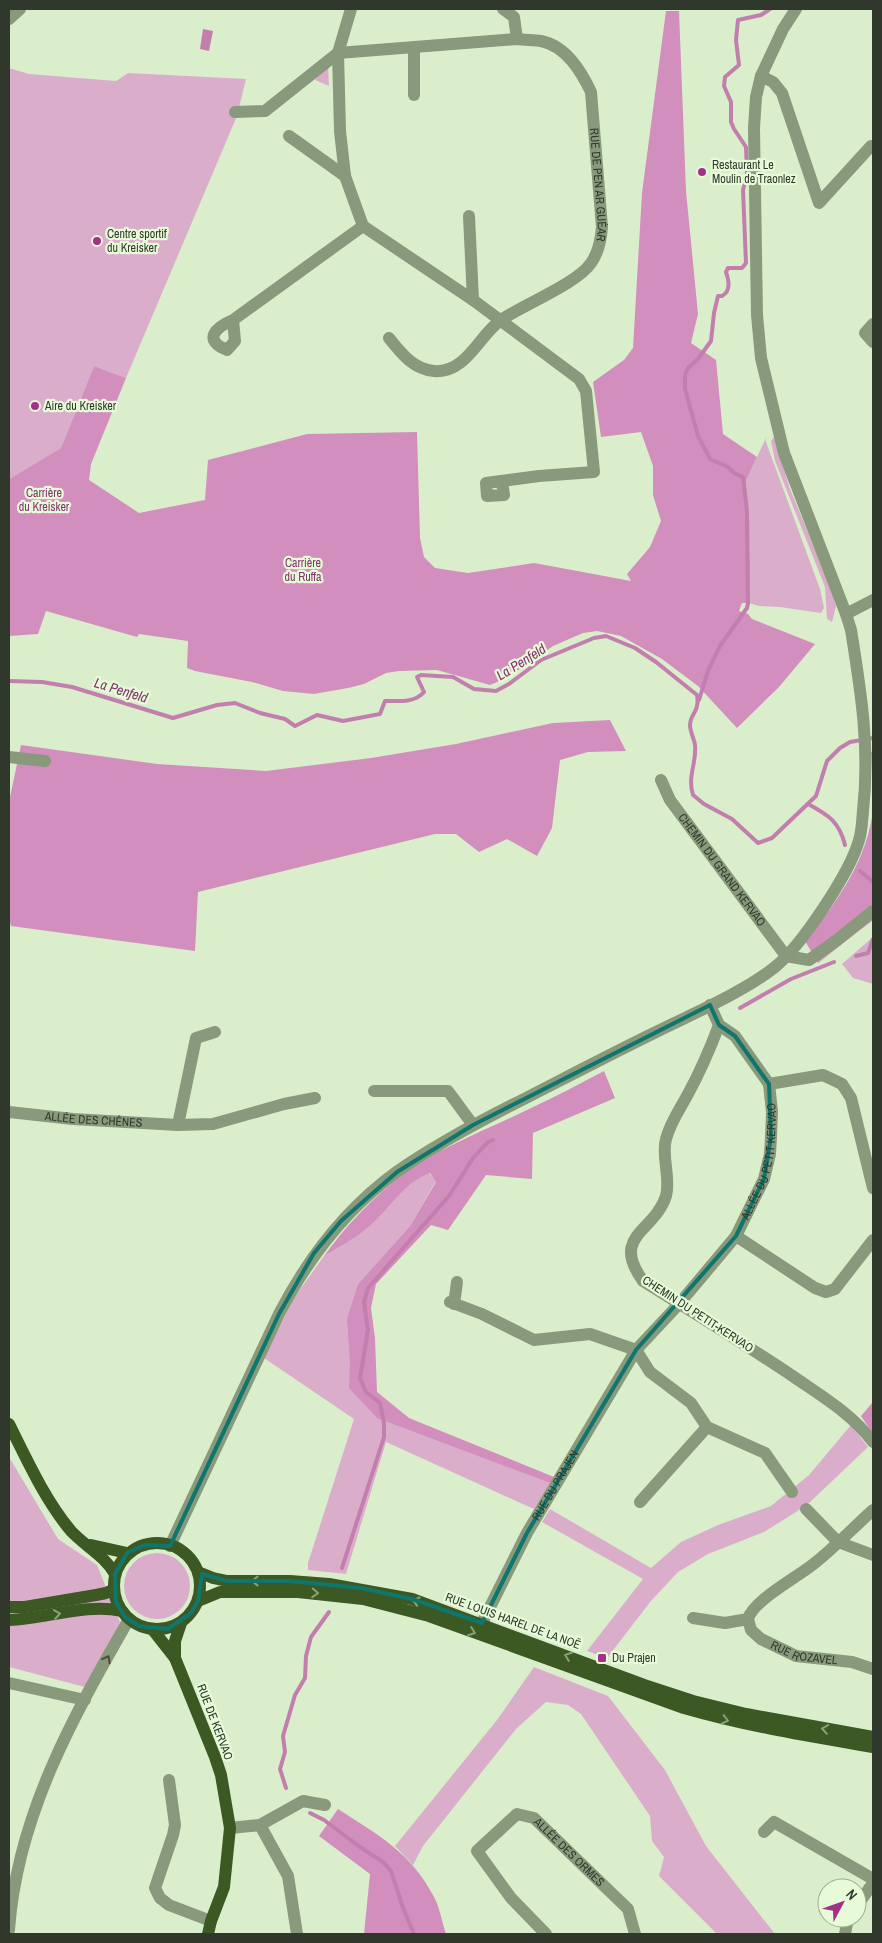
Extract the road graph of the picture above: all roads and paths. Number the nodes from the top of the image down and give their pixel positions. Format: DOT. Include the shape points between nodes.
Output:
graph roads {
  1 [pos="20,9"];
  2 [pos="351,9"];
  3 [pos="503,9"];
  4 [pos="796,9"];
  5 [pos="9,19"];
  6 [pos="517,39"];
  7 [pos="414,48"];
  8 [pos="338,53"];
  9 [pos="761,76"];
  10 [pos="414,95"];
  11 [pos="235,112"];
  12 [pos="288,136"];
  13 [pos="871,146"];
  14 [pos="345,176"];
  15 [pos="468,216"];
  16 [pos="363,226"];
  17 [pos="473,300"];
  18 [pos="233,320"];
  19 [pos="500,321"];
  20 [pos="873,324"];
  21 [pos="389,338"];
  22 [pos="873,342"];
  23 [pos="502,481"];
  24 [pos="873,600"];
  25 [pos="846,614"];
  26 [pos="9,757"];
  27 [pos="45,761"];
  28 [pos="661,780"];
  29 [pos="873,911"];
  30 [pos="786,956"];
  31 [pos="710,1005"];
  32 [pos="719,1025"];
  33 [pos="215,1032"];
  34 [pos="769,1084"];
  35 [pos="374,1091"];
  36 [pos="314,1098"];
  37 [pos="9,1112"];
  38 [pos="178,1125"];
  39 [pos="473,1125"];
  40 [pos="873,1188"];
  41 [pos="736,1236"];
  42 [pos="873,1240"];
  43 [pos="457,1282"];
  44 [pos="680,1304"];
  45 [pos="636,1350"];
  46 [pos="9,1424"];
  47 [pos="707,1427"];
  48 [pos="873,1442"];
  49 [pos="792,1492"];
  50 [pos="640,1502"];
  51 [pos="806,1510"];
  52 [pos="873,1510"];
  53 [pos="838,1542"];
  54 [pos="84,1543"];
  55 [pos="170,1546"];
  56 [pos="127,1553"];
  57 [pos="873,1555"];
  58 [pos="198,1572"];
  59 [pos="115,1574"];
  60 [pos="114,1589"];
  61 [pos="198,1600"];
  62 [pos="9,1608"];
  63 [pos="126,1615"];
  64 [pos="693,1618"];
  65 [pos="748,1619"];
  66 [pos="9,1620"];
  67 [pos="181,1623"];
  68 [pos="482,1624"];
  69 [pos="153,1630"];
  70 [pos="175,1658"];
  71 [pos="873,1669"];
  72 [pos="9,1683"];
  73 [pos="85,1700"];
  74 [pos="873,1737"];
  75 [pos="873,1747"];
  76 [pos="169,1780"];
  77 [pos="325,1805"];
  78 [pos="260,1826"];
  79 [pos="230,1828"];
  80 [pos="764,1832"];
  81 [pos="14,1861"];
  82 [pos="873,1879"];
  83 [pos="211,1921"];
  84 [pos="9,1930"];
  85 [pos="208,1934"];
  86 [pos="297,1934"];
  87 [pos="546,1934"];
  88 [pos="635,1934"];
  1 -- 5 [label="street"];
  2 -- 8 [label="street"];
  3 -- 6 [label="street" via="514,17"];
  4 -- 9 [label="street"];
  6 -- 7 [label="street, RUE DE PEN AR GUÉAR"];
  6 -- 19 [label="street, RUE DE PEN AR GUÉAR" via="542,41 564,53 582,72 591,92 602,227 600,246 591,264 578,276"];
  7 -- 8 [label="street, RUE DE PEN AR GUÉAR"];
  7 -- 10 [label="street"];
  8 -- 11 [label="street" via="265,111"];
  8 -- 14 [label="street"];
  9 -- 13 [label="street" via="773,82 782,93 819,203"];
  9 -- 25 [label="street" via="754,128 757,315 761,358 784,453"];
  12 -- 14 [label="street"];
  14 -- 16 [label="street"];
  15 -- 17 [label="street"];
  16 -- 17 [label="street"];
  16 -- 18 [label="street"];
  17 -- 19 [label="street"];
  19 -- 21 [label="street, RUE DE PEN AR GUÉAR" via="462,362 447,370 419,367 406,359"];
  19 -- 23 [label="street" via="579,379 586,391 594,472"];
  20 -- 22 [label="street" via="865,333"];
  24 -- 25 [label="street"];
  25 -- 30 [label="street" via="865,721 867,765 859,840 844,874"];
  26 -- 27 [label="street"];
  28 -- 30 [label="street, CHEMIN DU GRAND KERVAO" via="670,800"];
  29 -- 30 [label="street" via="809,960"];
  30 -- 31 [label="street" via="764,975"];
  31 -- 32 [label="street"];
  31 -- 39 [label="street"];
  32 -- 34 [label="street, ALLÉE DU PETIT KERVAO" via="735,1036"];
  32 -- 44 [label="street, CHEMIN DU PETIT-KERVAO" via="665,1141 666,1195 659,1210 636,1238 630,1255 633,1267 643,1281"];
  33 -- 38 [label="street" via="196,1038"];
  34 -- 40 [label="street, ALLÉE DU PETIT KERVAO" via="823,1075 842,1084 851,1098"];
  34 -- 41 [label="street, ALLÉE DU PETIT KERVAO" via="772,1112 770,1154 764,1180"];
  35 -- 39 [label="street" via="448,1091"];
  36 -- 38 [label="street, ALLÉE DES CHÊNES" via="213,1124"];
  37 -- 38 [label="street, ALLÉE DES CHÊNES"];
  39 -- 55 [label="street" via="397,1172 341,1221 314,1253 279,1314"];
  41 -- 42 [label="street, ALLÉE DU PETIT KERVAO" via="826,1292 835,1289"];
  41 -- 44 [label="street, ALLÉE DU PETIT KERVAO"];
  43 -- 45 [label="street" via="452,1303 534,1340 590,1334"];
  44 -- 45 [label="street, RUE DU PRAJEN"];
  44 -- 48 [label="street, CHEMIN DU PETIT-KERVAO" via="846,1413"];
  45 -- 47 [label="street" via="650,1372 691,1403"];
  45 -- 68 [label="street, RUE DU PRAJEN" via="531,1526"];
  46 -- 54 [label="main road" via="59,1514"];
  47 -- 49 [label="street" via="765,1453"];
  47 -- 50 [label="street"];
  51 -- 53 [label="street"];
  52 -- 53 [label="street"];
  53 -- 57 [label="street"];
  53 -- 65 [label="street" via="768,1596"];
  54 -- 56 [label="main road"];
  54 -- 59 [label="main road" via="108,1562"];
  55 -- 56 [label="main road" via="156,1543"];
  55 -- 58 [label="main road" via="191,1560"];
  56 -- 59 [label="main road"];
  58 -- 61 [label="main road"];
  68 -- 58 [label="main road, RUE LOUIS HAREL DE LA NOË, one-way" via="412,1599 361,1588 290,1581 226,1581"];
  59 -- 60 [label="main road"];
  60 -- 62 [label="main road" via="106,1593"];
  60 -- 63 [label="main road" via="116,1602"];
  61 -- 67 [label="main road"];
  61 -- 75 [label="main road, RUE LOUIS HAREL DE LA NOË, one-way" via="220,1592 298,1592 363,1599 429,1616 710,1716 764,1729"];
  66 -- 63 [label="main road, one-way" via="98,1608"];
  63 -- 69 [label="main road" via="139,1626"];
  73 -- 63 [label="street, one-way"];
  64 -- 65 [label="street" via="725,1623"];
  65 -- 71 [label="street, RUE ROZAVEL" via="752,1630 761,1639 796,1656 852,1662"];
  67 -- 69 [label="main road" via="168,1629"];
  67 -- 70 [label="main road, RUE DE KERVAO" via="175,1641"];
  74 -- 68 [label="main road, RUE LOUIS HAREL DE LA NOË, one-way" via="693,1701"];
  69 -- 70 [label="main road, RUE DE KERVAO"];
  70 -- 79 [label="main road, RUE DE KERVAO" via="215,1757"];
  72 -- 73 [label="street"];
  73 -- 81 [label="street" via="40,1792"];
  76 -- 83 [label="street" via="175,1825 155,1888 169,1905"];
  77 -- 78 [label="street" via="303,1801"];
  78 -- 79 [label="street"];
  78 -- 86 [label="street" via="288,1876"];
  79 -- 83 [label="main road, RUE DE KERVAO" via="224,1887"];
  80 -- 82 [label="street" via="774,1822"];
  81 -- 84 [label="street"];
  83 -- 85 [label="main road, RUE DE KERVAO"];
  87 -- 88 [label="street, ALLÉE DES ORMES" via="511,1898 477,1851 517,1814 534,1818 628,1909"];
}
